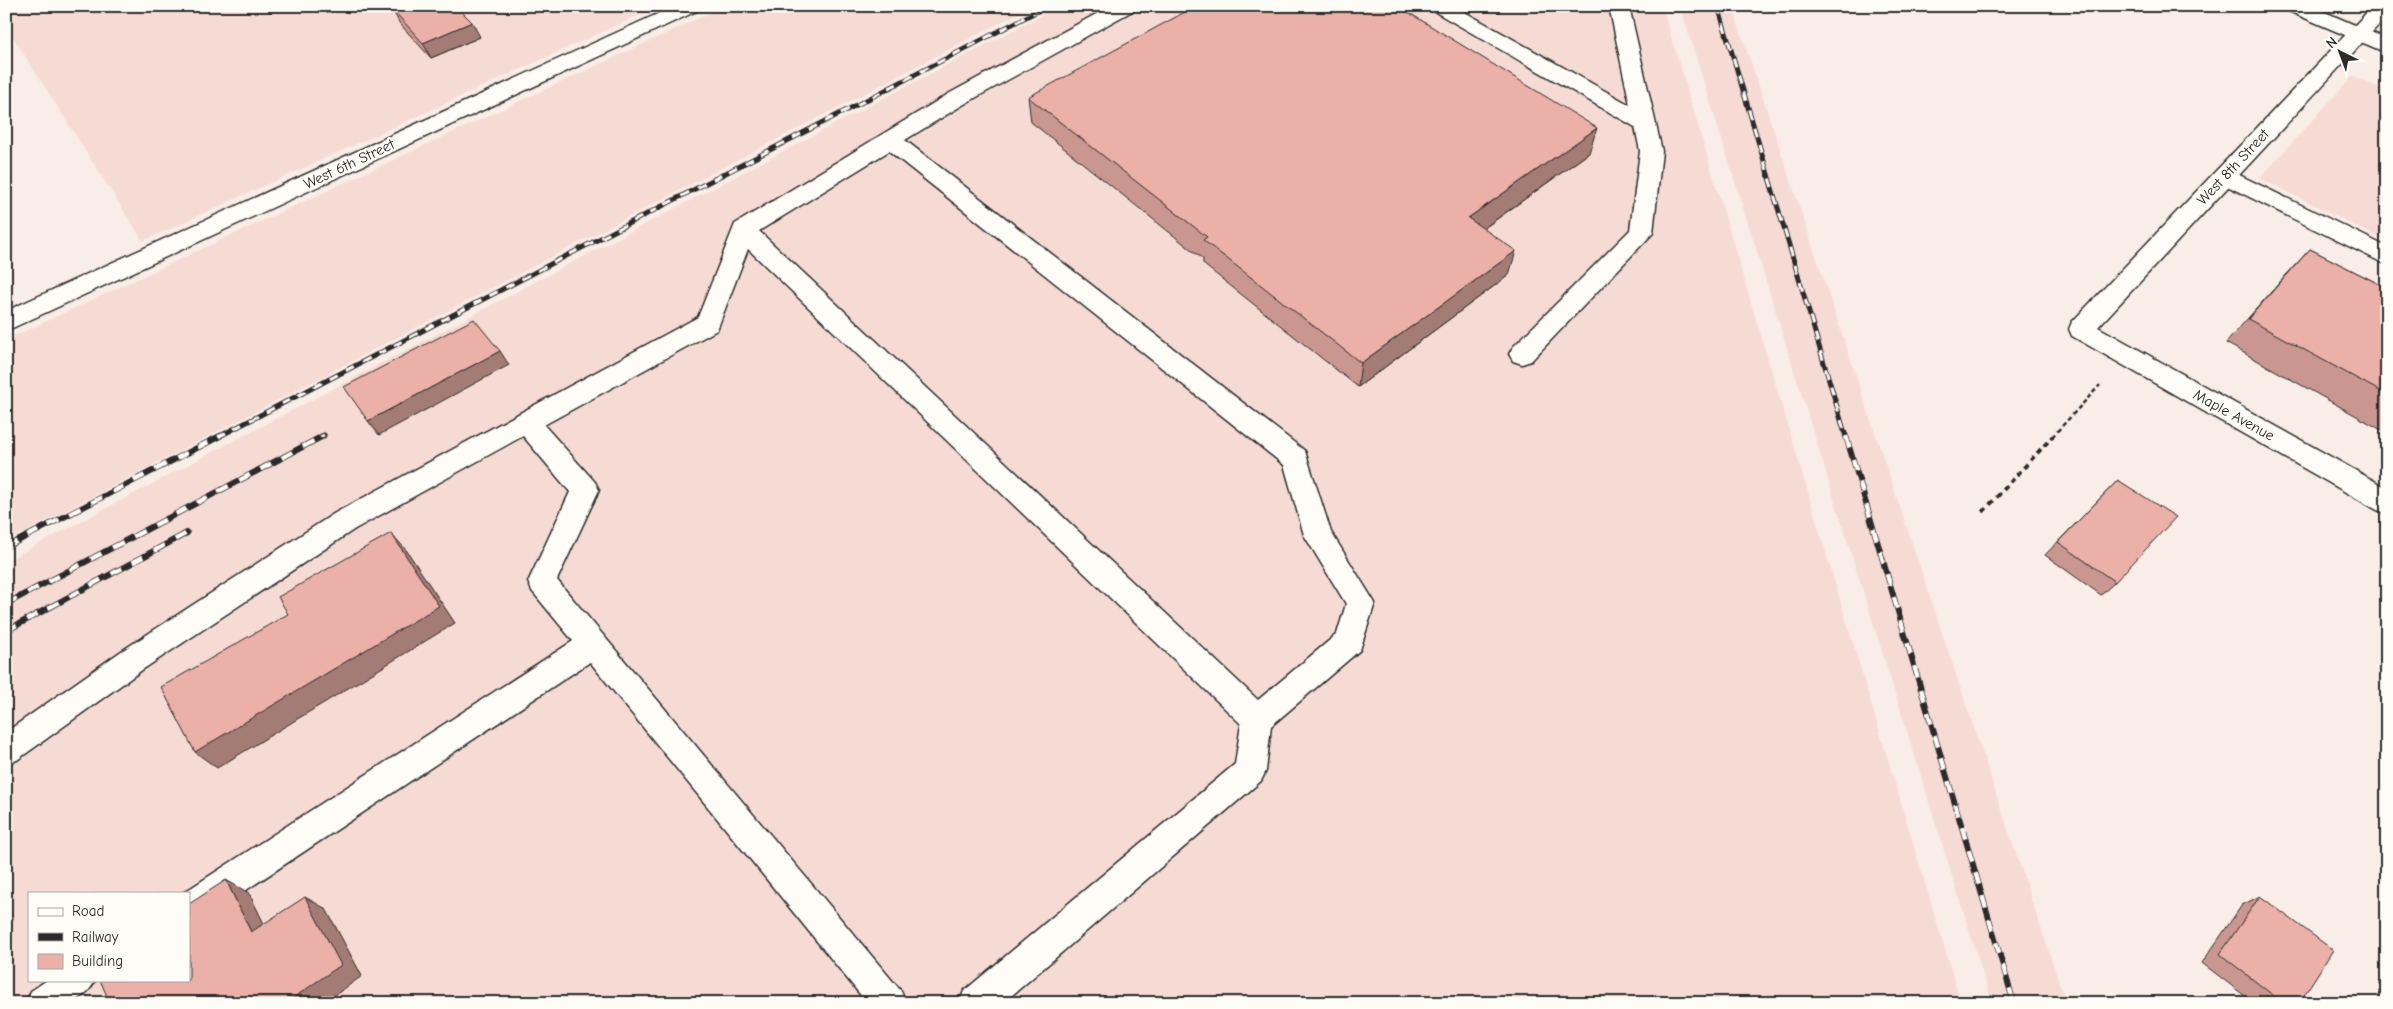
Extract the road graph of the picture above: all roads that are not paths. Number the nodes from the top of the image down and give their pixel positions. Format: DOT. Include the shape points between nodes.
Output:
graph roads {
  1 [pos="692,6"];
  2 [pos="1127,6"];
  3 [pos="1439,6"];
  4 [pos="1619,6"];
  5 [pos="2293,6"];
  6 [pos="2385,6"];
  7 [pos="2358,35"];
  8 [pos="2387,47"];
  9 [pos="1645,123"];
  10 [pos="890,140"];
  11 [pos="2225,176"];
  12 [pos="744,230"];
  13 [pos="2387,256"];
  14 [pos="6,322"];
  15 [pos="2081,329"];
  16 [pos="1522,354"];
  17 [pos="526,422"];
  18 [pos="2387,502"];
  19 [pos="594,644"];
  20 [pos="1257,719"];
  21 [pos="6,750"];
  22 [pos="190,907"];
  23 [pos="75,982"];
  24 [pos="44,1003"];
  25 [pos="889,1003"];
  26 [pos="976,1003"];
  1 -- 14 [label="street, West 6th Street"];
  2 -- 10 [label="street" via="958,98"];
  3 -- 9 [label="street"];
  4 -- 9 [label="street"];
  5 -- 7 [label="street"];
  6 -- 7 [label="street, West 8th Street"];
  7 -- 8 [label="street"];
  7 -- 11 [label="street, West 8th Street"];
  9 -- 16 [label="street" via="1651,151 1641,233"];
  10 -- 12 [label="street"];
  10 -- 20 [label="street" via="1296,458 1318,536 1361,602 1350,641"];
  11 -- 13 [label="street"];
  11 -- 15 [label="street, West 8th Street"];
  12 -- 17 [label="street" via="708,323"];
  12 -- 20 [label="street"];
  15 -- 18 [label="street, Maple Avenue"];
  17 -- 19 [label="street" via="585,490 542,582"];
  17 -- 21 [label="street" via="345,521 131,661"];
  19 -- 22 [label="street"];
  19 -- 25 [label="street"];
  20 -- 26 [label="street" via="1250,771"];
  23 -- 24 [label="street"];
}
